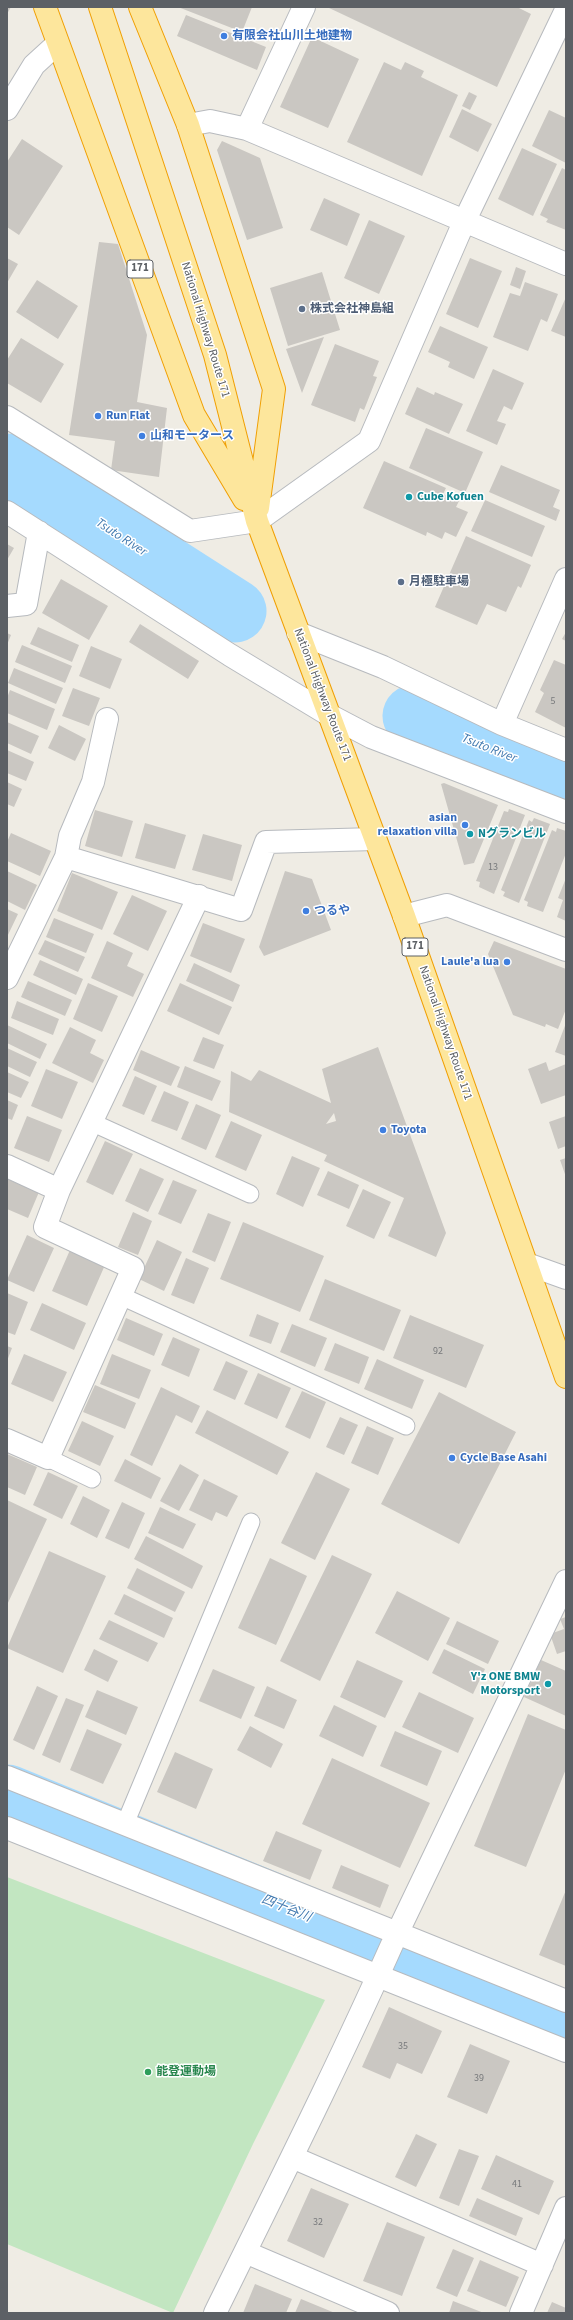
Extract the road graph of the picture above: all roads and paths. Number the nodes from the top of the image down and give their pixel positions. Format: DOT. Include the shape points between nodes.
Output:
graph roads {
  1 [pos="45,7"];
  2 [pos="100,7"];
  3 [pos="140,7"];
  4 [pos="304,7"];
  5 [pos="566,10"];
  6 [pos="57,44"];
  7 [pos="7,109"];
  8 [pos="188,125"];
  9 [pos="246,129"];
  10 [pos="464,222"];
  11 [pos="566,264"];
  12 [pos="7,417"];
  13 [pos="7,512"];
  14 [pos="257,521"];
  15 [pos="38,532"];
  16 [pos="566,578"];
  17 [pos="7,606"];
  18 [pos="298,633"];
  19 [pos="331,716"];
  20 [pos="107,719"];
  21 [pos="502,724"];
  22 [pos="566,750"];
  23 [pos="566,812"];
  24 [pos="375,839"];
  25 [pos="66,857"];
  26 [pos="199,896"];
  27 [pos="404,916"];
  28 [pos="566,950"];
  29 [pos="7,978"];
  30 [pos="91,1122"];
  31 [pos="7,1166"];
  32 [pos="59,1190"];
  33 [pos="250,1194"];
  34 [pos="527,1264"];
  35 [pos="566,1278"];
  36 [pos="121,1296"];
  37 [pos="566,1377"];
  38 [pos="406,1426"];
  39 [pos="7,1440"];
  40 [pos="48,1458"];
  41 [pos="92,1479"];
  42 [pos="251,1522"];
  43 [pos="566,1581"];
  44 [pos="7,1777"];
  45 [pos="125,1824"];
  46 [pos="7,1828"];
  47 [pos="396,1936"];
  48 [pos="381,1971"];
  49 [pos="566,2001"];
  50 [pos="566,2051"];
  51 [pos="292,2158"];
  52 [pos="566,2208"];
  53 [pos="245,2252"];
  54 [pos="542,2265"];
  55 [pos="215,2313"];
  56 [pos="388,2313"];
  57 [pos="521,2313"];
  1 -- 6 [label="highway, 171"];
  2 -- 14 [label="highway, National Highway Route 171 / 171" via="215,355"];
  3 -- 8 [label="highway, 171"];
  4 -- 9 [label="street"];
  5 -- 10 [label="street"];
  6 -- 7 [label="street" via="34,65"];
  6 -- 14 [label="highway, 171" via="194,415"];
  8 -- 9 [label="street" via="210,121"];
  8 -- 14 [label="highway, 171" via="274,389"];
  9 -- 10 [label="street"];
  10 -- 11 [label="street"];
  10 -- 14 [label="street" via="369,441"];
  12 -- 14 [label="street" via="190,531"];
  13 -- 15 [label="street"];
  14 -- 18 [label="highway, National Highway Route 171 / 171"];
  15 -- 17 [label="street" via="26,604"];
  15 -- 19 [label="street" via="230,655"];
  16 -- 21 [label="street"];
  18 -- 19 [label="highway, National Highway Route 171 / 171"];
  18 -- 21 [label="street" via="383,667"];
  19 -- 23 [label="street" via="371,737"];
  19 -- 24 [label="highway, National Highway Route 171 / 171"];
  20 -- 25 [label="street" via="93,782 70,836"];
  21 -- 22 [label="street"];
  24 -- 26 [label="street" via="266,842 241,910"];
  24 -- 27 [label="highway, National Highway Route 171 / 171"];
  25 -- 26 [label="street"];
  25 -- 29 [label="street"];
  26 -- 30 [label="street"];
  27 -- 28 [label="street" via="447,905"];
  27 -- 34 [label="highway, National Highway Route 171 / 171"];
  30 -- 32 [label="street"];
  30 -- 33 [label="lane"];
  31 -- 32 [label="street"];
  32 -- 36 [label="street" via="45,1227 133,1268"];
  34 -- 35 [label="street"];
  34 -- 37 [label="highway, National Highway Route 171 / 171"];
  36 -- 38 [label="lane"];
  36 -- 40 [label="street"];
  39 -- 40 [label="street"];
  40 -- 41 [label="lane"];
  42 -- 45 [label="lane"];
  43 -- 47 [label="street"];
  44 -- 45 [label="street"];
  45 -- 47 [label="street"];
  46 -- 48 [label="street"];
  47 -- 48 [label="street"];
  47 -- 49 [label="street"];
  48 -- 50 [label="street"];
  48 -- 51 [label="street"];
  51 -- 53 [label="street"];
  51 -- 54 [label="street"];
  52 -- 54 [label="street"];
  53 -- 55 [label="street"];
  53 -- 56 [label="street"];
  54 -- 57 [label="street"];
}
